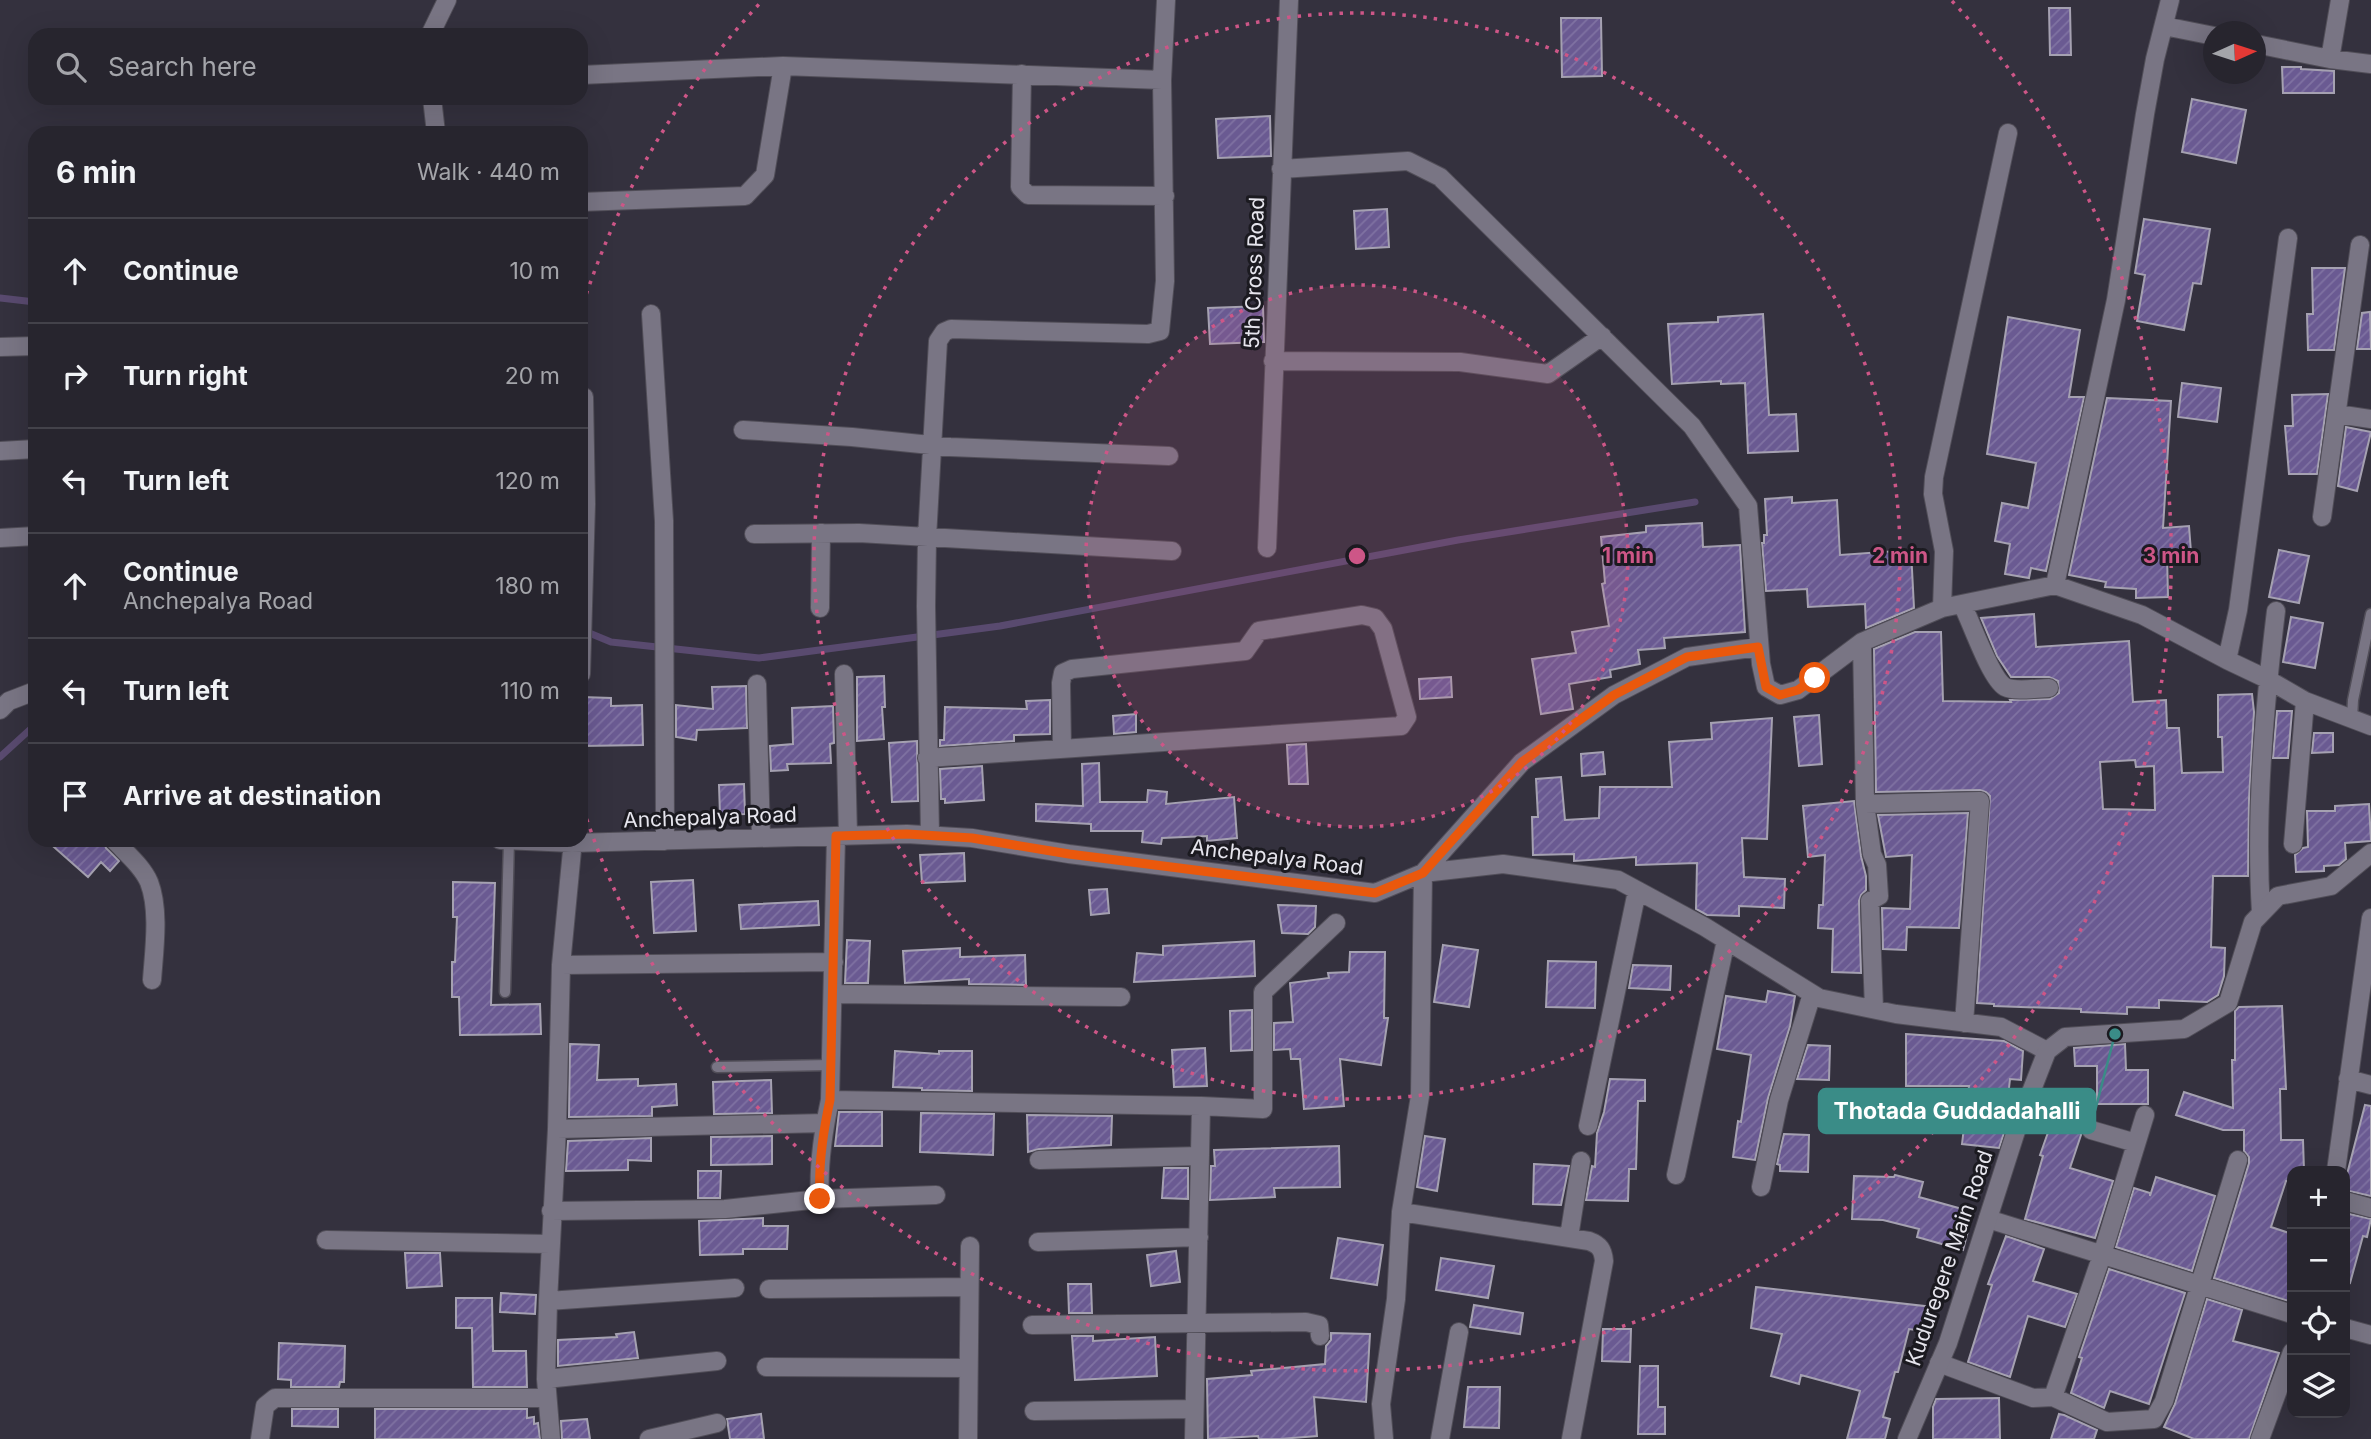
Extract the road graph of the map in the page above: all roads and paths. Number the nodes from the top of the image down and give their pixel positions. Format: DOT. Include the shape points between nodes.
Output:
graph roads {
  1 [pos="447,0"];
  2 [pos="1166,0"];
  3 [pos="1289,0"];
  4 [pos="2170,0"];
  5 [pos="2340,0"];
  6 [pos="2164,26"];
  7 [pos="433,28"];
  8 [pos="2203,34"];
  9 [pos="2266,46"];
  10 [pos="2330,59"];
  11 [pos="2371,64"];
  12 [pos="783,66"];
  13 [pos="1022,74"];
  14 [pos="588,75"];
  15 [pos="1162,80"];
  16 [pos="433,105"];
  17 [pos="435,126"];
  18 [pos="2008,133"];
  19 [pos="1281,169"];
  20 [pos="1166,196"];
  21 [pos="588,202"];
  22 [pos="2288,238"];
  23 [pos="2360,245"];
  24 [pos="651,314"];
  25 [pos="1602,337"];
  26 [pos="28,346"];
  27 [pos="0,347"];
  28 [pos="1273,361"];
  29 [pos="2337,414"];
  30 [pos="2371,419"];
  31 [pos="743,430"];
  32 [pos="934,444"];
  33 [pos="28,449"];
  34 [pos="0,451"];
  35 [pos="1168,456"];
  36 [pos="2322,517"];
  37 [pos="821,533"];
  38 [pos="754,534"];
  39 [pos="28,536"];
  40 [pos="0,538"];
  41 [pos="927,538"];
  42 [pos="1267,548"];
  43 [pos="1172,551"];
  44 [pos="2055,585"];
  45 [pos="1962,604"];
  46 [pos="820,608"];
  47 [pos="1942,608"];
  48 [pos="2276,611"];
  49 [pos="2371,614"];
  50 [pos="1862,642"];
  51 [pos="1758,647"];
  52 [pos="2227,660"];
  53 [pos="844,674"];
  54 [pos="2267,679"];
  55 [pos="757,684"];
  56 [pos="2049,688"];
  57 [pos="28,693"];
  58 [pos="3,701"];
  59 [pos="2305,701"];
  60 [pos="2352,718"];
  61 [pos="2371,726"];
  62 [pos="1062,749"];
  63 [pos="928,758"];
  64 [pos="1865,804"];
  65 [pos="930,835"];
  66 [pos="842,836"];
  67 [pos="761,838"];
  68 [pos="665,841"];
  69 [pos="588,842"];
  70 [pos="2293,844"];
  71 [pos="120,847"];
  72 [pos="517,847"];
  73 [pos="573,847"];
  74 [pos="2371,853"];
  75 [pos="1423,873"];
  76 [pos="1637,891"];
  77 [pos="2261,913"];
  78 [pos="2371,918"];
  79 [pos="1336,923"];
  80 [pos="1726,940"];
  81 [pos="834,962"];
  82 [pos="561,965"];
  83 [pos="2368,973"];
  84 [pos="152,980"];
  85 [pos="505,992"];
  86 [pos="834,994"];
  87 [pos="1812,994"];
  88 [pos="1121,997"];
  89 [pos="1874,1009"];
  90 [pos="1964,1023"];
  91 [pos="2047,1051"];
  92 [pos="831,1065"];
  93 [pos="717,1067"];
  94 [pos="2348,1079"];
  95 [pos="2371,1085"];
  96 [pos="830,1100"];
  97 [pos="1201,1106"];
  98 [pos="2144,1115"];
  99 [pos="825,1123"];
  100 [pos="1588,1126"];
  101 [pos="556,1129"];
  102 [pos="2091,1130"];
  103 [pos="2136,1143"];
  104 [pos="1200,1156"];
  105 [pos="1039,1160"];
  106 [pos="2238,1160"];
  107 [pos="1581,1161"];
  108 [pos="2337,1166"];
  109 [pos="1676,1175"];
  110 [pos="1761,1187"];
  111 [pos="936,1195"];
  112 [pos="820,1199"];
  113 [pos="2350,1203"];
  114 [pos="2371,1209"];
  115 [pos="551,1211"];
  116 [pos="1401,1212"];
  117 [pos="1988,1219"];
  118 [pos="1199,1237"];
  119 [pos="1569,1237"];
  120 [pos="326,1240"];
  121 [pos="1038,1242"];
  122 [pos="550,1244"];
  123 [pos="970,1246"];
  124 [pos="2102,1255"];
  125 [pos="2201,1285"];
  126 [pos="970,1287"];
  127 [pos="735,1288"];
  128 [pos="769,1289"];
  129 [pos="548,1301"];
  130 [pos="2287,1312"];
  131 [pos="1195,1322"];
  132 [pos="1031,1325"];
  133 [pos="2350,1329"];
  134 [pos="1459,1332"];
  135 [pos="2371,1335"];
  136 [pos="1320,1336"];
  137 [pos="2291,1355"];
  138 [pos="718,1361"];
  139 [pos="1939,1363"];
  140 [pos="766,1367"];
  141 [pos="968,1368"];
  142 [pos="546,1379"];
  143 [pos="2053,1397"];
  144 [pos="547,1398"];
  145 [pos="1194,1409"];
  146 [pos="1034,1411"];
  147 [pos="717,1423"];
  148 [pos="260,1439"];
  149 [pos="551,1439"];
  150 [pos="649,1439"];
  151 [pos="968,1439"];
  152 [pos="1194,1439"];
  153 [pos="1384,1439"];
  154 [pos="1440,1439"];
  155 [pos="1571,1439"];
  156 [pos="1907,1439"];
  157 [pos="2260,1439"];
  1 -- 7 [label="street"];
  2 -- 15 [label="street"];
  3 -- 19 [label="street, 5th Cross Road"];
  4 -- 6 [label="street"];
  5 -- 10 [label="street"];
  6 -- 8 [label="street"];
  6 -- 44 [label="street" via="2145,114 2116,300"];
  9 -- 10 [label="street"];
  10 -- 11 [label="street"];
  12 -- 13 [label="street"];
  12 -- 14 [label="street"];
  12 -- 21 [label="street" via="765,175 745,196"];
  13 -- 15 [label="street"];
  13 -- 20 [label="street" via="1020,187 1028,195"];
  15 -- 20 [label="street"];
  16 -- 17 [label="street"];
  18 -- 47 [label="street" via="1934,477 1944,551"];
  19 -- 25 [label="street" via="1408,161 1440,177"];
  19 -- 28 [label="street, 5th Cross Road"];
  20 -- 32 [label="street" via="1160,331 944,332 938,341"];
  22 -- 52 [label="street" via="2238,610"];
  23 -- 29 [label="street"];
  24 -- 68 [label="street" via="664,521"];
  25 -- 28 [label="street" via="1548,374 1460,362"];
  25 -- 51 [label="street" via="1692,426 1748,506"];
  26 -- 27 [label="street"];
  28 -- 42 [label="street, 5th Cross Road"];
  29 -- 30 [label="street"];
  29 -- 36 [label="street"];
  31 -- 32 [label="street"];
  32 -- 35 [label="street"];
  32 -- 41 [label="street"];
  33 -- 34 [label="street"];
  37 -- 38 [label="street"];
  37 -- 41 [label="street"];
  37 -- 46 [label="street"];
  39 -- 40 [label="street"];
  41 -- 43 [label="street"];
  41 -- 63 [label="street"];
  44 -- 45 [label="street"];
  44 -- 52 [label="street" via="2142,615"];
  45 -- 47 [label="street"];
  45 -- 56 [label="street" via="2000,682 2007,688"];
  47 -- 50 [label="street"];
  48 -- 54 [label="street"];
  49 -- 60 [label="lane"];
  50 -- 51 [label="street" via="1798,690 1780,695 1766,687"];
  50 -- 64 [label="street"];
  51 -- 75 [label="street" via="1687,657 1614,695 1522,762"];
  52 -- 54 [label="street"];
  53 -- 66 [label="street"];
  54 -- 59 [label="street"];
  54 -- 77 [label="street" via="2258,855"];
  55 -- 67 [label="street"];
  57 -- 58 [label="street"];
  59 -- 60 [label="street"];
  59 -- 70 [label="street"];
  60 -- 61 [label="street"];
  62 -- 62 [label="street" via="1401,726 1406,717 1383,629 1375,618 1362,615 1259,631 1245,651 1063,673"];
  62 -- 63 [label="street"];
  63 -- 65 [label="street"];
  64 -- 89 [label="street" via="1879,896 1870,901"];
  64 -- 90 [label="street" via="1980,801"];
  65 -- 66 [label="street, Anchepalya Road"];
  65 -- 75 [label="street, Anchepalya Road" via="1375,893"];
  66 -- 67 [label="street, Anchepalya Road"];
  66 -- 81 [label="street"];
  67 -- 68 [label="street, Anchepalya Road"];
  68 -- 69 [label="street, Anchepalya Road"];
  71 -- 84 [label="street" via="149,883 156,928"];
  72 -- 85 [label="lane"];
  73 -- 82 [label="street"];
  74 -- 77 [label="street" via="2330,886 2278,896"];
  75 -- 76 [label="street, Anchepalya Road" via="1503,864 1618,880"];
  75 -- 116 [label="street" via="1420,1096"];
  76 -- 80 [label="street, Anchepalya Road"];
  76 -- 100 [label="street"];
  77 -- 91 [label="street" via="2253,922 2228,1003 2184,1028 2065,1037"];
  78 -- 83 [label="street"];
  79 -- 97 [label="street" via="1263,992 1262,1109"];
  80 -- 87 [label="street, Anchepalya Road"];
  80 -- 109 [label="street"];
  81 -- 82 [label="street"];
  81 -- 86 [label="street"];
  82 -- 101 [label="street"];
  83 -- 94 [label="street"];
  86 -- 88 [label="street"];
  86 -- 92 [label="street"];
  87 -- 89 [label="street, Anchepalya Road"];
  87 -- 110 [label="street" via="1779,1100"];
  89 -- 90 [label="street, Anchepalya Road"];
  90 -- 91 [label="street, Anchepalya Road" via="2001,1027"];
  91 -- 117 [label="street, Kuduregere Main Road"];
  92 -- 93 [label="lane"];
  92 -- 96 [label="street"];
  94 -- 95 [label="street"];
  94 -- 108 [label="street"];
  96 -- 97 [label="street"];
  96 -- 99 [label="street"];
  97 -- 104 [label="street"];
  98 -- 103 [label="street"];
  99 -- 101 [label="street"];
  99 -- 112 [label="street"];
  101 -- 115 [label="street"];
  102 -- 103 [label="street"];
  103 -- 124 [label="street"];
  104 -- 105 [label="street"];
  104 -- 118 [label="street"];
  106 -- 125 [label="street"];
  107 -- 119 [label="street"];
  111 -- 112 [label="street"];
  112 -- 115 [label="street" via="725,1209"];
  113 -- 114 [label="street"];
  115 -- 122 [label="street"];
  116 -- 119 [label="street"];
  116 -- 153 [label="street" via="1396,1299 1381,1404"];
  117 -- 124 [label="street"];
  117 -- 139 [label="street, Kuduregere Main Road"];
  118 -- 121 [label="street"];
  118 -- 131 [label="street"];
  119 -- 155 [label="street" via="1597,1244 1604,1261"];
  120 -- 122 [label="street"];
  122 -- 129 [label="street"];
  123 -- 126 [label="street"];
  124 -- 125 [label="street"];
  124 -- 143 [label="street"];
  125 -- 130 [label="street"];
  125 -- 143 [label="street" via="2154,1419 2107,1422"];
  126 -- 128 [label="street"];
  126 -- 141 [label="street"];
  127 -- 129 [label="street"];
  129 -- 142 [label="street"];
  131 -- 132 [label="street"];
  131 -- 136 [label="street" via="1312,1322 1319,1325"];
  131 -- 145 [label="street"];
  133 -- 135 [label="street"];
  134 -- 154 [label="street"];
  137 -- 157 [label="street"];
  138 -- 142 [label="street"];
  139 -- 143 [label="street" via="2033,1398"];
  139 -- 156 [label="street, Kuduregere Main Road"];
  140 -- 141 [label="street"];
  141 -- 151 [label="street"];
  142 -- 144 [label="street"];
  144 -- 148 [label="street" via="275,1398 265,1406"];
  144 -- 149 [label="street"];
  145 -- 146 [label="street"];
  145 -- 152 [label="street"];
  147 -- 150 [label="street"];
}
